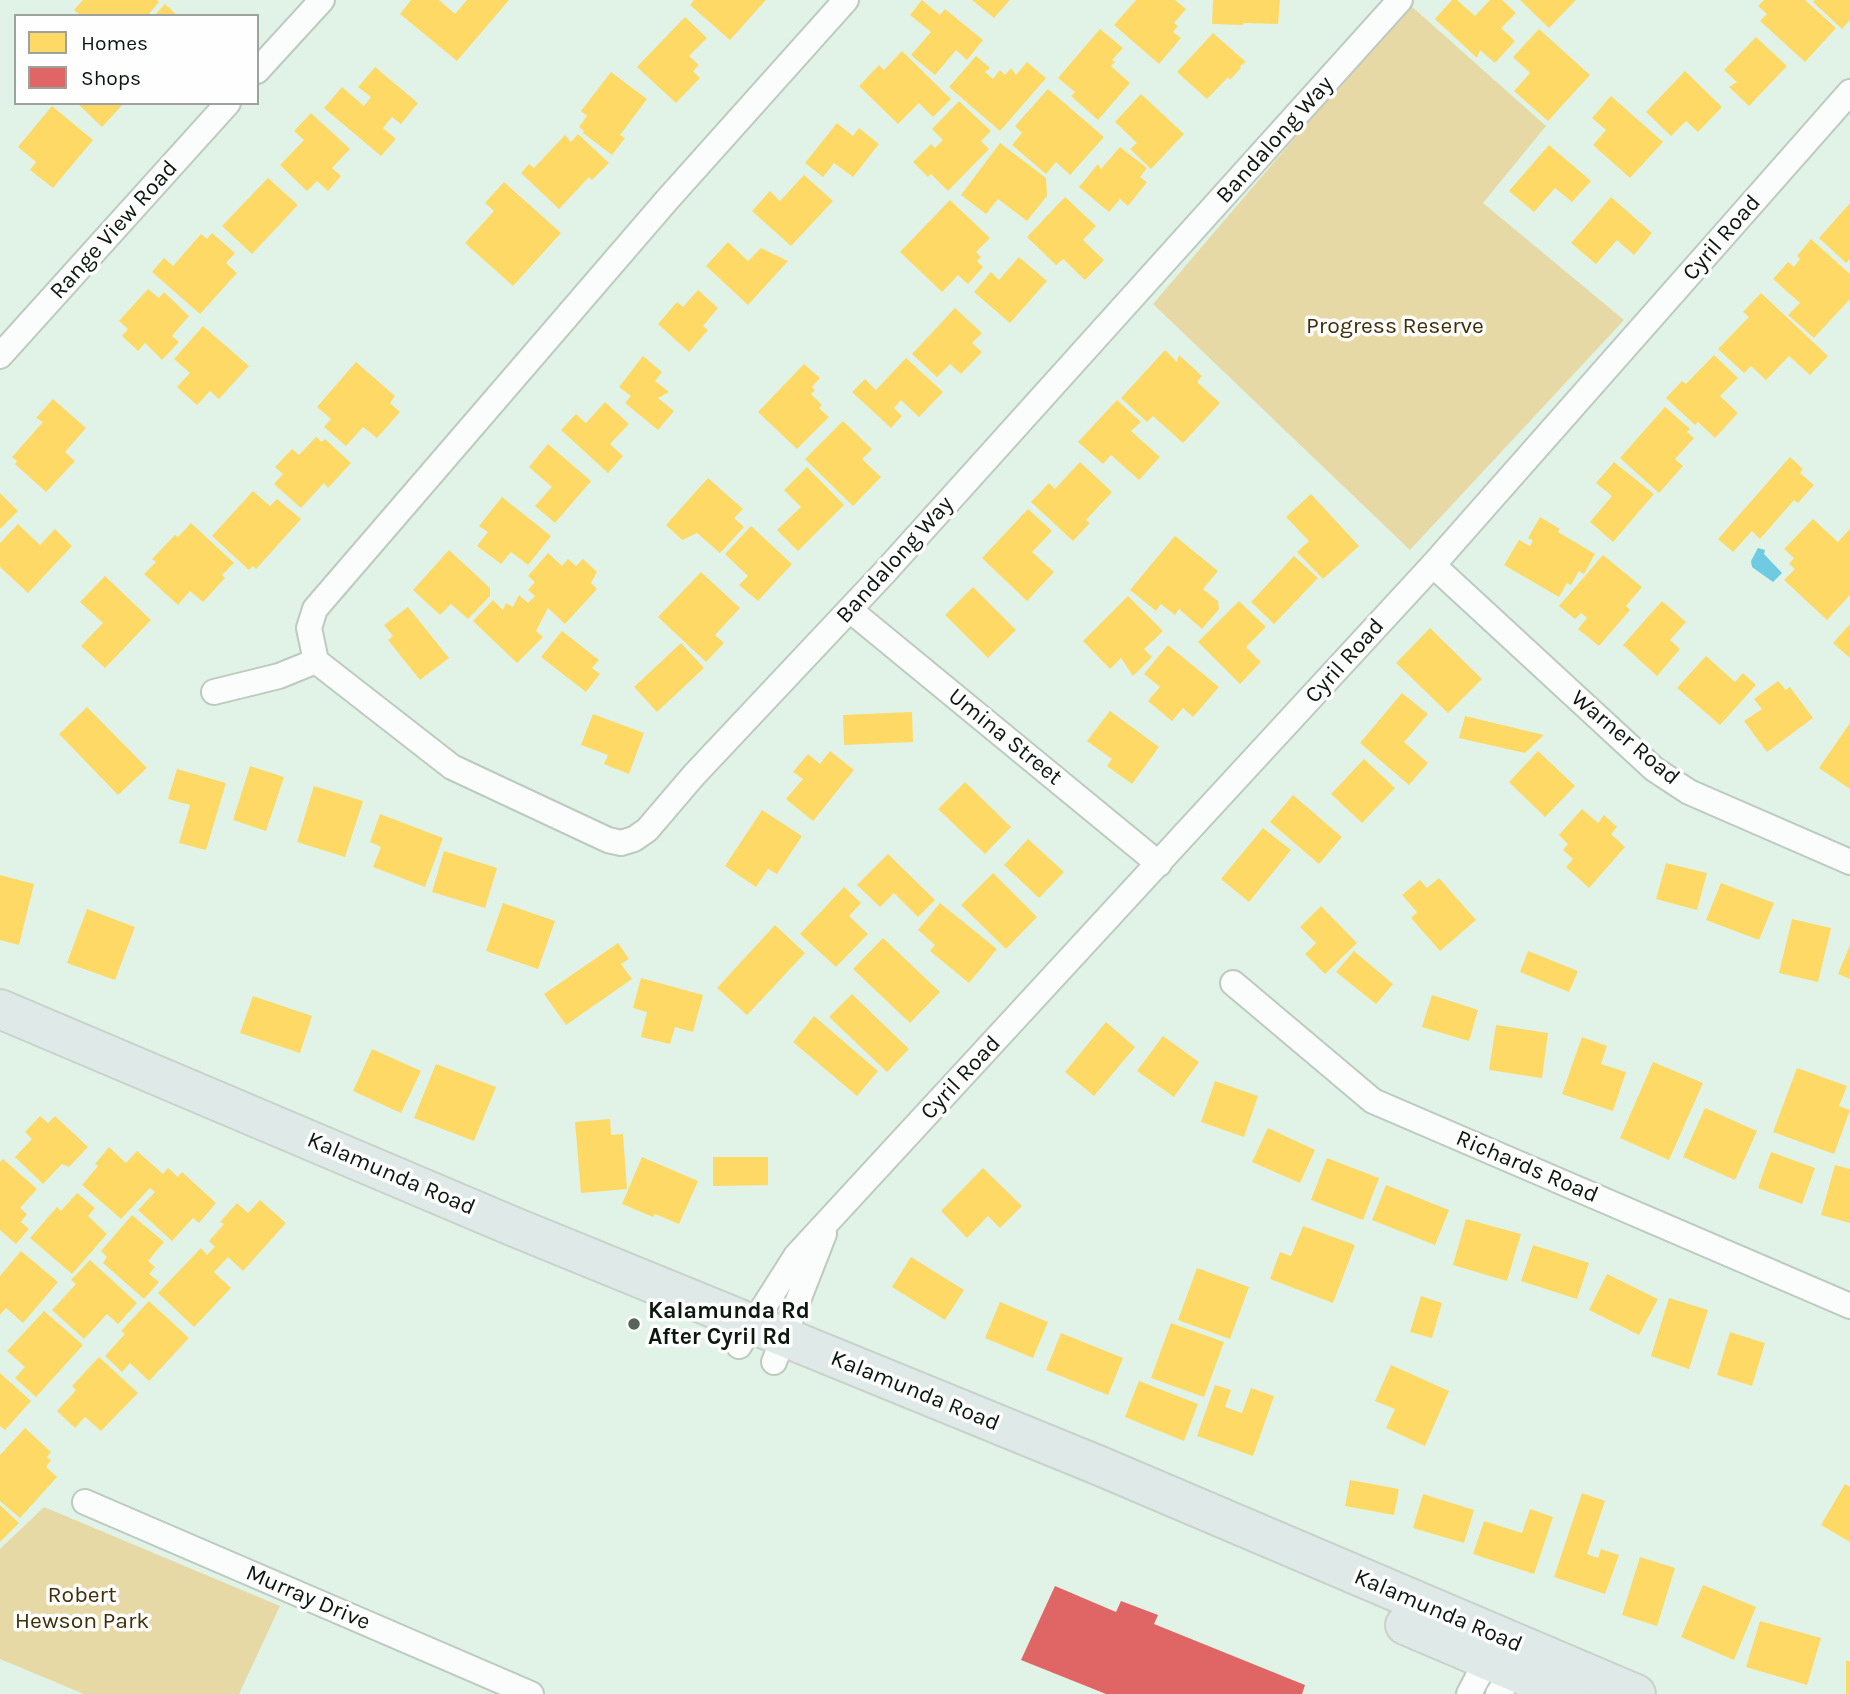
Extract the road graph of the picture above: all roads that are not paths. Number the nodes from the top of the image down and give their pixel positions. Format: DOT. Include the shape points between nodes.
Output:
graph roads {
  1 [pos="322,0"];
  2 [pos="846,0"];
  3 [pos="1401,0"];
  4 [pos="259,69"];
  5 [pos="1850,92"];
  6 [pos="226,105"];
  7 [pos="0,356"];
  8 [pos="1433,565"];
  9 [pos="850,610"];
  10 [pos="316,661"];
  11 [pos="214,692"];
  12 [pos="1850,862"];
  13 [pos="1159,864"];
  14 [pos="1233,983"];
  15 [pos="0,1009"];
  16 [pos="0,1033"];
  17 [pos="830,1221"];
  18 [pos="1850,1306"];
  19 [pos="762,1342"];
  20 [pos="85,1503"];
  21 [pos="1499,1668"];
  22 [pos="517,1691"];
  23 [pos="1567,1694"];
  24 [pos="1636,1694"];
  1 -- 4 [label="street"];
  2 -- 10 [label="street" via="315,609 309,628"];
  3 -- 9 [label="street, Bandalong Way"];
  5 -- 8 [label="street, Cyril Road"];
  6 -- 7 [label="street, Range View Road"];
  8 -- 12 [label="street, Warner Road" via="1654,769 1689,792"];
  8 -- 13 [label="street, Cyril Road"];
  9 -- 10 [label="street, Bandalong Way" via="647,830 621,844 452,767"];
  9 -- 13 [label="street, Umina Street"];
  10 -- 11 [label="street" via="279,676"];
  13 -- 17 [label="street, Cyril Road"];
  14 -- 18 [label="street, Richards Road" via="1373,1101"];
  15 -- 19 [label="main road, Kalamunda Road"];
  16 -- 19 [label="main road, Kalamunda Road"];
  17 -- 19 [label="street, Cyril Road"];
  17 -- 19 [label="street, Cyril Road" via="796,1256"];
  19 -- 21 [label="main road, Kalamunda Road"];
  20 -- 22 [label="street, Murray Drive"];
  21 -- 23 [label="main road, Kalamunda Road"];
  21 -- 24 [label="main road, Kalamunda Road"];
}
